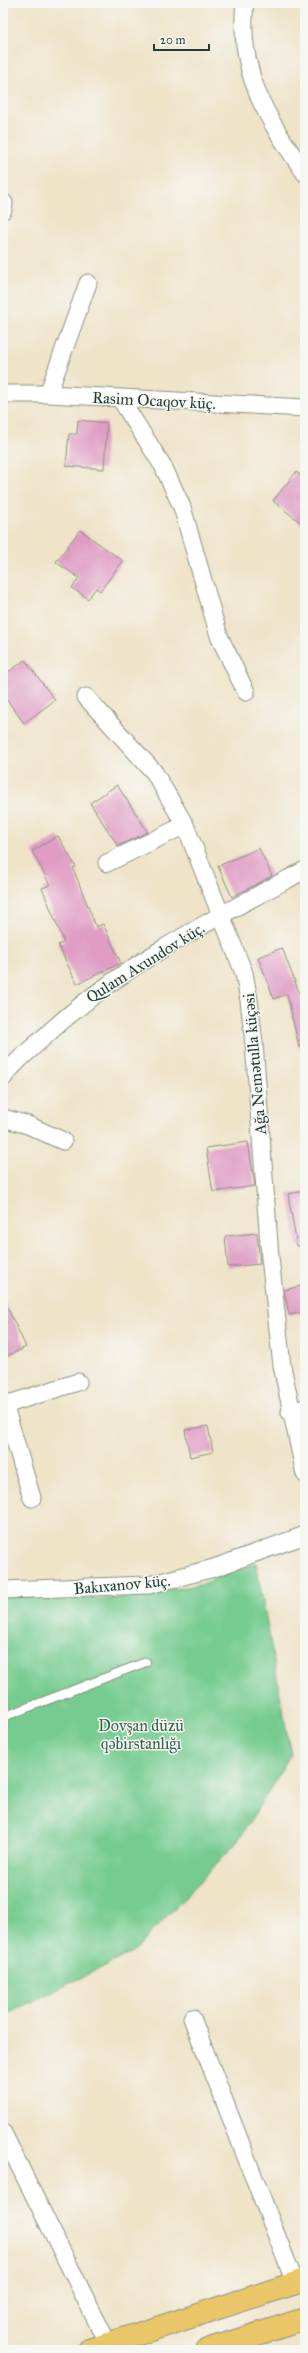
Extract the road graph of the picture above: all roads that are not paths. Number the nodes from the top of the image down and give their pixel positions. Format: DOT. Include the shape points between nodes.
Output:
graph roads {
  1 [pos="245,3"];
  2 [pos="305,173"];
  3 [pos="4,203"];
  4 [pos="3,210"];
  5 [pos="88,283"];
  6 [pos="3,394"];
  7 [pos="48,394"];
  8 [pos="121,400"];
  9 [pos="305,408"];
  10 [pos="246,692"];
  11 [pos="86,698"];
  12 [pos="185,825"];
  13 [pos="107,863"];
  14 [pos="305,870"];
  15 [pos="222,915"];
  16 [pos="3,1078"];
  17 [pos="3,1118"];
  18 [pos="63,1141"];
  19 [pos="78,1382"];
  20 [pos="4,1402"];
  21 [pos="298,1410"];
  22 [pos="305,1474"];
  23 [pos="32,1498"];
  24 [pos="305,1535"];
  25 [pos="3,1590"];
  26 [pos="146,1662"];
  27 [pos="3,1717"];
  28 [pos="192,2018"];
  29 [pos="3,2133"];
  30 [pos="300,2282"];
  31 [pos="305,2319"];
  32 [pos="98,2347"];
  33 [pos="207,2350"];
  1 -- 2 [label="street" via="244,39 250,73 262,107"];
  3 -- 4 [label="street"];
  5 -- 7 [label="street"];
  6 -- 7 [label="street, Rasim Ocaqov küç."];
  7 -- 8 [label="street, Rasim Ocaqov küç."];
  8 -- 9 [label="street, Rasim Ocaqov küç."];
  8 -- 10 [label="street" via="163,466 182,507 219,636"];
  11 -- 12 [label="street, Ağa Nemətulla küçəsi" via="154,772"];
  12 -- 13 [label="street"];
  12 -- 15 [label="street, Ağa Nemətulla küçəsi"];
  14 -- 15 [label="street, Qulam Axundov küç."];
  15 -- 16 [label="street, Qulam Axundov küç." via="95,992 69,1013"];
  15 -- 21 [label="street, Ağa Nemətulla küçəsi" via="244,973 249,1000 270,1257 282,1366"];
  17 -- 18 [label="street" via="28,1125"];
  19 -- 20 [label="street"];
  20 -- 23 [label="street"];
  21 -- 22 [label="street, Ağa Nemətulla küçəsi"];
  24 -- 25 [label="street, Bakıxanov küç." via="214,1568 149,1585"];
  26 -- 27 [label="lane"];
  28 -- 30 [label="street"];
  29 -- 32 [label="street"];
  30 -- 32 [label="highway"];
  31 -- 33 [label="highway"];
}
